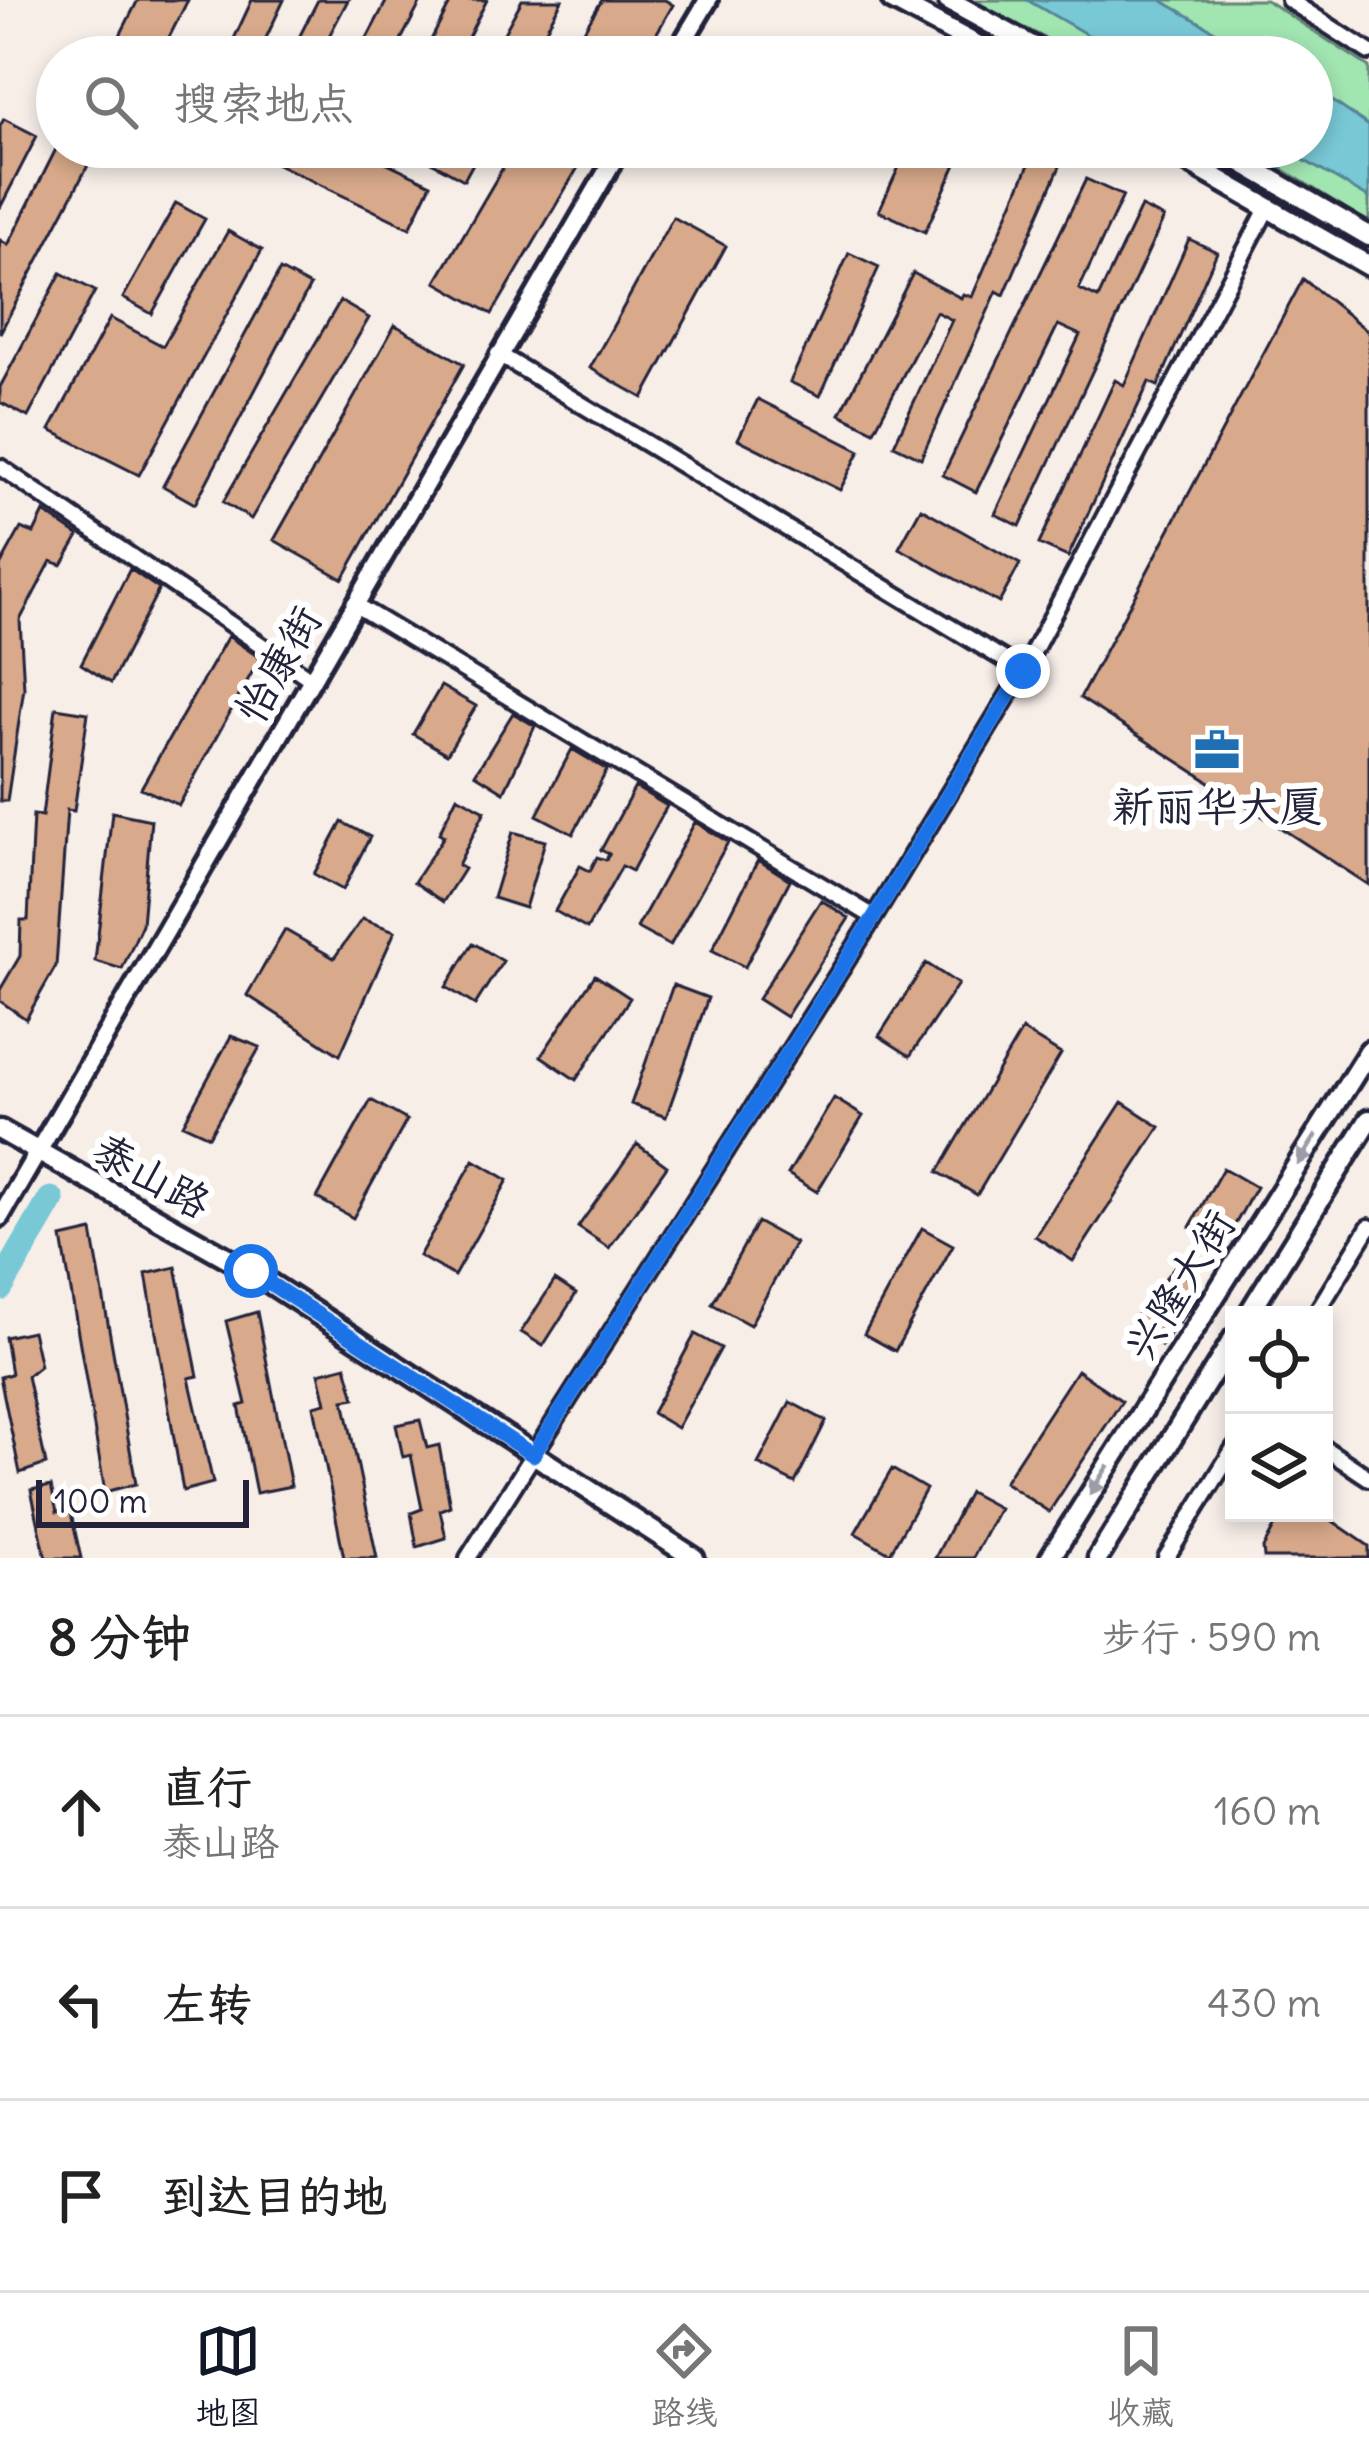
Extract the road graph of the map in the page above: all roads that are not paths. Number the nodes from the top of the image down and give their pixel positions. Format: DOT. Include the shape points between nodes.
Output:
graph roads {
  1 [pos="708,0"];
  2 [pos="892,0"];
  3 [pos="948,0"];
  4 [pos="1289,0"];
  5 [pos="687,36"];
  6 [pos="960,36"];
  7 [pos="1014,36"];
  8 [pos="1369,52"];
  9 [pos="609,168"];
  10 [pos="1199,168"];
  11 [pos="1252,168"];
  12 [pos="1268,207"];
  13 [pos="1369,236"];
  14 [pos="1369,266"];
  15 [pos="498,354"];
  16 [pos="0,467"];
  17 [pos="354,604"];
  18 [pos="1023,671"];
  19 [pos="311,679"];
  20 [pos="874,917"];
  21 [pos="1369,1051"];
  22 [pos="1369,1120"];
  23 [pos="0,1130"];
  24 [pos="37,1154"];
  25 [pos="0,1217"];
  26 [pos="1369,1227"];
  27 [pos="1254,1306"];
  28 [pos="1321,1306"];
  29 [pos="1225,1353"];
  30 [pos="1333,1454"];
  31 [pos="533,1455"];
  32 [pos="1225,1463"];
  33 [pos="1369,1478"];
  34 [pos="468,1558"];
  35 [pos="694,1558"];
  36 [pos="1050,1558"];
  37 [pos="1098,1558"];
  38 [pos="1166,1558"];
  1 -- 5 [label="street"];
  2 -- 6 [label="main road"];
  3 -- 7 [label="main road"];
  4 -- 8 [label="street"];
  9 -- 15 [label="street, 怡康街"];
  10 -- 12 [label="main road"];
  11 -- 13 [label="main road"];
  12 -- 14 [label="main road"];
  12 -- 18 [label="street"];
  15 -- 17 [label="street, 怡康街"];
  15 -- 18 [label="street"];
  16 -- 19 [label="street"];
  17 -- 19 [label="street, 怡康街"];
  17 -- 20 [label="street"];
  18 -- 20 [label="street"];
  19 -- 24 [label="street, 怡康街"];
  20 -- 31 [label="street"];
  21 -- 36 [label="main road, 兴隆大街, one-way"];
  22 -- 27 [label="main road, 兴隆大街"];
  23 -- 24 [label="main road, 泰山路"];
  24 -- 25 [label="street, 怡康街"];
  24 -- 31 [label="main road, 泰山路" via="251,1271"];
  26 -- 28 [label="street"];
  29 -- 37 [label="main road, 兴隆大街"];
  30 -- 33 [label="street"];
  31 -- 34 [label="street"];
  31 -- 35 [label="main road, 泰山路"];
  32 -- 38 [label="street"];
}
